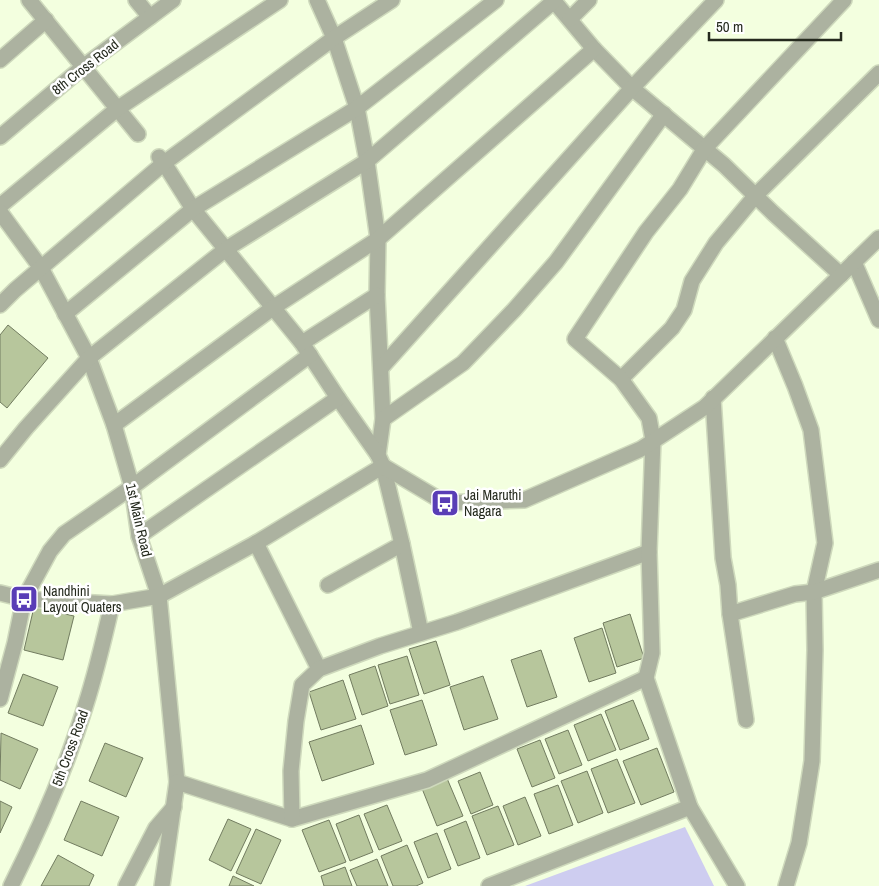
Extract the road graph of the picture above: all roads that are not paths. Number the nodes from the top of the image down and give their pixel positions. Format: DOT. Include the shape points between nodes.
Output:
graph roads {
  1 [pos="29,0"];
  2 [pos="136,0"];
  3 [pos="174,0"];
  4 [pos="280,0"];
  5 [pos="318,0"];
  6 [pos="392,0"];
  7 [pos="496,0"];
  8 [pos="589,0"];
  9 [pos="716,0"];
  10 [pos="844,0"];
  11 [pos="553,1"];
  12 [pos="150,17"];
  13 [pos="570,19"];
  14 [pos="46,20"];
  15 [pos="334,38"];
  16 [pos="594,49"];
  17 [pos="0,60"];
  18 [pos="83,67"];
  19 [pos="879,74"];
  20 [pos="632,88"];
  21 [pos="117,108"];
  22 [pos="357,108"];
  23 [pos="664,114"];
  24 [pos="138,134"];
  25 [pos="0,137"];
  26 [pos="705,148"];
  27 [pos="161,159"];
  28 [pos="367,161"];
  29 [pos="756,195"];
  30 [pos="0,206"];
  31 [pos="193,208"];
  32 [pos="0,212"];
  33 [pos="879,238"];
  34 [pos="378,239"];
  35 [pos="226,249"];
  36 [pos="854,262"];
  37 [pos="41,268"];
  38 [pos="841,275"];
  39 [pos="377,295"];
  40 [pos="0,305"];
  41 [pos="274,307"];
  42 [pos="65,314"];
  43 [pos="879,320"];
  44 [pos="775,338"];
  45 [pos="306,349"];
  46 [pos="90,358"];
  47 [pos="381,368"];
  48 [pos="621,379"];
  49 [pos="338,398"];
  50 [pos="713,398"];
  51 [pos="384,419"];
  52 [pos="114,425"];
  53 [pos="653,440"];
  54 [pos="0,460"];
  55 [pos="381,461"];
  56 [pos="132,487"];
  57 [pos="139,536"];
  58 [pos="256,543"];
  59 [pos="402,544"];
  60 [pos="649,552"];
  61 [pos="879,570"];
  62 [pos="328,585"];
  63 [pos="814,592"];
  64 [pos="0,593"];
  65 [pos="159,596"];
  66 [pos="24,598"];
  67 [pos="112,604"];
  68 [pos="730,614"];
  69 [pos="422,633"];
  70 [pos="319,670"];
  71 [pos="646,678"];
  72 [pos="0,699"];
  73 [pos="746,720"];
  74 [pos="177,782"];
  75 [pos="174,807"];
  76 [pos="690,807"];
  77 [pos="292,819"];
  78 [pos="11,886"];
  79 [pos="126,886"];
  80 [pos="162,886"];
  81 [pos="489,886"];
  82 [pos="737,886"];
  83 [pos="786,886"];
  1 -- 14 [label="street"];
  2 -- 12 [label="street"];
  3 -- 12 [label="street, 8th Cross Road"];
  4 -- 21 [label="street"];
  5 -- 15 [label="street"];
  6 -- 15 [label="street"];
  7 -- 22 [label="street"];
  8 -- 13 [label="street"];
  9 -- 20 [label="street"];
  10 -- 26 [label="street"];
  11 -- 13 [label="street"];
  11 -- 28 [label="street"];
  12 -- 18 [label="street, 8th Cross Road"];
  13 -- 16 [label="street"];
  14 -- 17 [label="street"];
  14 -- 18 [label="street"];
  15 -- 22 [label="street"];
  15 -- 27 [label="street"];
  16 -- 20 [label="street"];
  16 -- 34 [label="street"];
  18 -- 21 [label="street"];
  18 -- 25 [label="street, 8th Cross Road"];
  19 -- 29 [label="street"];
  20 -- 23 [label="street"];
  20 -- 47 [label="street"];
  21 -- 24 [label="street"];
  21 -- 30 [label="street"];
  22 -- 28 [label="street"];
  22 -- 31 [label="street"];
  23 -- 26 [label="street"];
  23 -- 51 [label="street" via="556,262 514,310 463,363"];
  26 -- 29 [label="street"];
  26 -- 48 [label="street" via="680,189 646,232 574,339"];
  27 -- 31 [label="street"];
  27 -- 37 [label="street"];
  28 -- 34 [label="street"];
  28 -- 35 [label="street"];
  29 -- 38 [label="street"];
  29 -- 48 [label="street" via="716,243 692,281 684,310 672,328"];
  31 -- 35 [label="street"];
  31 -- 42 [label="street"];
  32 -- 37 [label="street, 1st Main Road"];
  33 -- 36 [label="street"];
  34 -- 39 [label="street"];
  34 -- 41 [label="street"];
  35 -- 41 [label="street"];
  35 -- 46 [label="street"];
  36 -- 38 [label="street"];
  36 -- 43 [label="street"];
  37 -- 40 [label="street"];
  37 -- 42 [label="street, 1st Main Road"];
  38 -- 44 [label="street"];
  39 -- 45 [label="street"];
  39 -- 47 [label="street"];
  41 -- 45 [label="street"];
  41 -- 52 [label="street"];
  42 -- 46 [label="street, 1st Main Road"];
  44 -- 50 [label="street"];
  44 -- 63 [label="street" via="811,430 824,543"];
  45 -- 49 [label="street"];
  45 -- 56 [label="street"];
  46 -- 52 [label="street, 1st Main Road"];
  46 -- 54 [label="street"];
  47 -- 51 [label="street"];
  48 -- 53 [label="street" via="649,418"];
  49 -- 55 [label="street"];
  49 -- 57 [label="street"];
  50 -- 53 [label="street" via="705,407"];
  50 -- 68 [label="street" via="723,558"];
  51 -- 55 [label="street"];
  52 -- 56 [label="street, 1st Main Road"];
  53 -- 55 [label="street" via="642,449 524,500 445,503"];
  53 -- 60 [label="street"];
  55 -- 58 [label="street"];
  55 -- 59 [label="street"];
  56 -- 57 [label="street, 1st Main Road"];
  56 -- 66 [label="street" via="64,534 50,551"];
  57 -- 65 [label="street, 1st Main Road"];
  58 -- 65 [label="street"];
  58 -- 70 [label="street"];
  59 -- 62 [label="street"];
  59 -- 69 [label="street"];
  60 -- 69 [label="street"];
  60 -- 71 [label="street" via="652,652"];
  61 -- 63 [label="street"];
  63 -- 68 [label="street" via="794,594"];
  63 -- 83 [label="street" via="812,761 799,843"];
  64 -- 66 [label="street"];
  65 -- 67 [label="street"];
  65 -- 74 [label="street, 1st Main Road"];
  66 -- 67 [label="street"];
  66 -- 72 [label="street"];
  67 -- 78 [label="street, 5th Cross Road" via="88,698 68,757"];
  68 -- 73 [label="street"];
  69 -- 70 [label="street"];
  70 -- 77 [label="street" via="302,685 291,771"];
  71 -- 76 [label="street"];
  71 -- 77 [label="street" via="427,780"];
  74 -- 75 [label="street, 1st Main Road"];
  74 -- 77 [label="street"];
  75 -- 79 [label="street" via="156,828"];
  75 -- 80 [label="street, 1st Main Road"];
  76 -- 81 [label="street"];
  76 -- 82 [label="street"];
}
